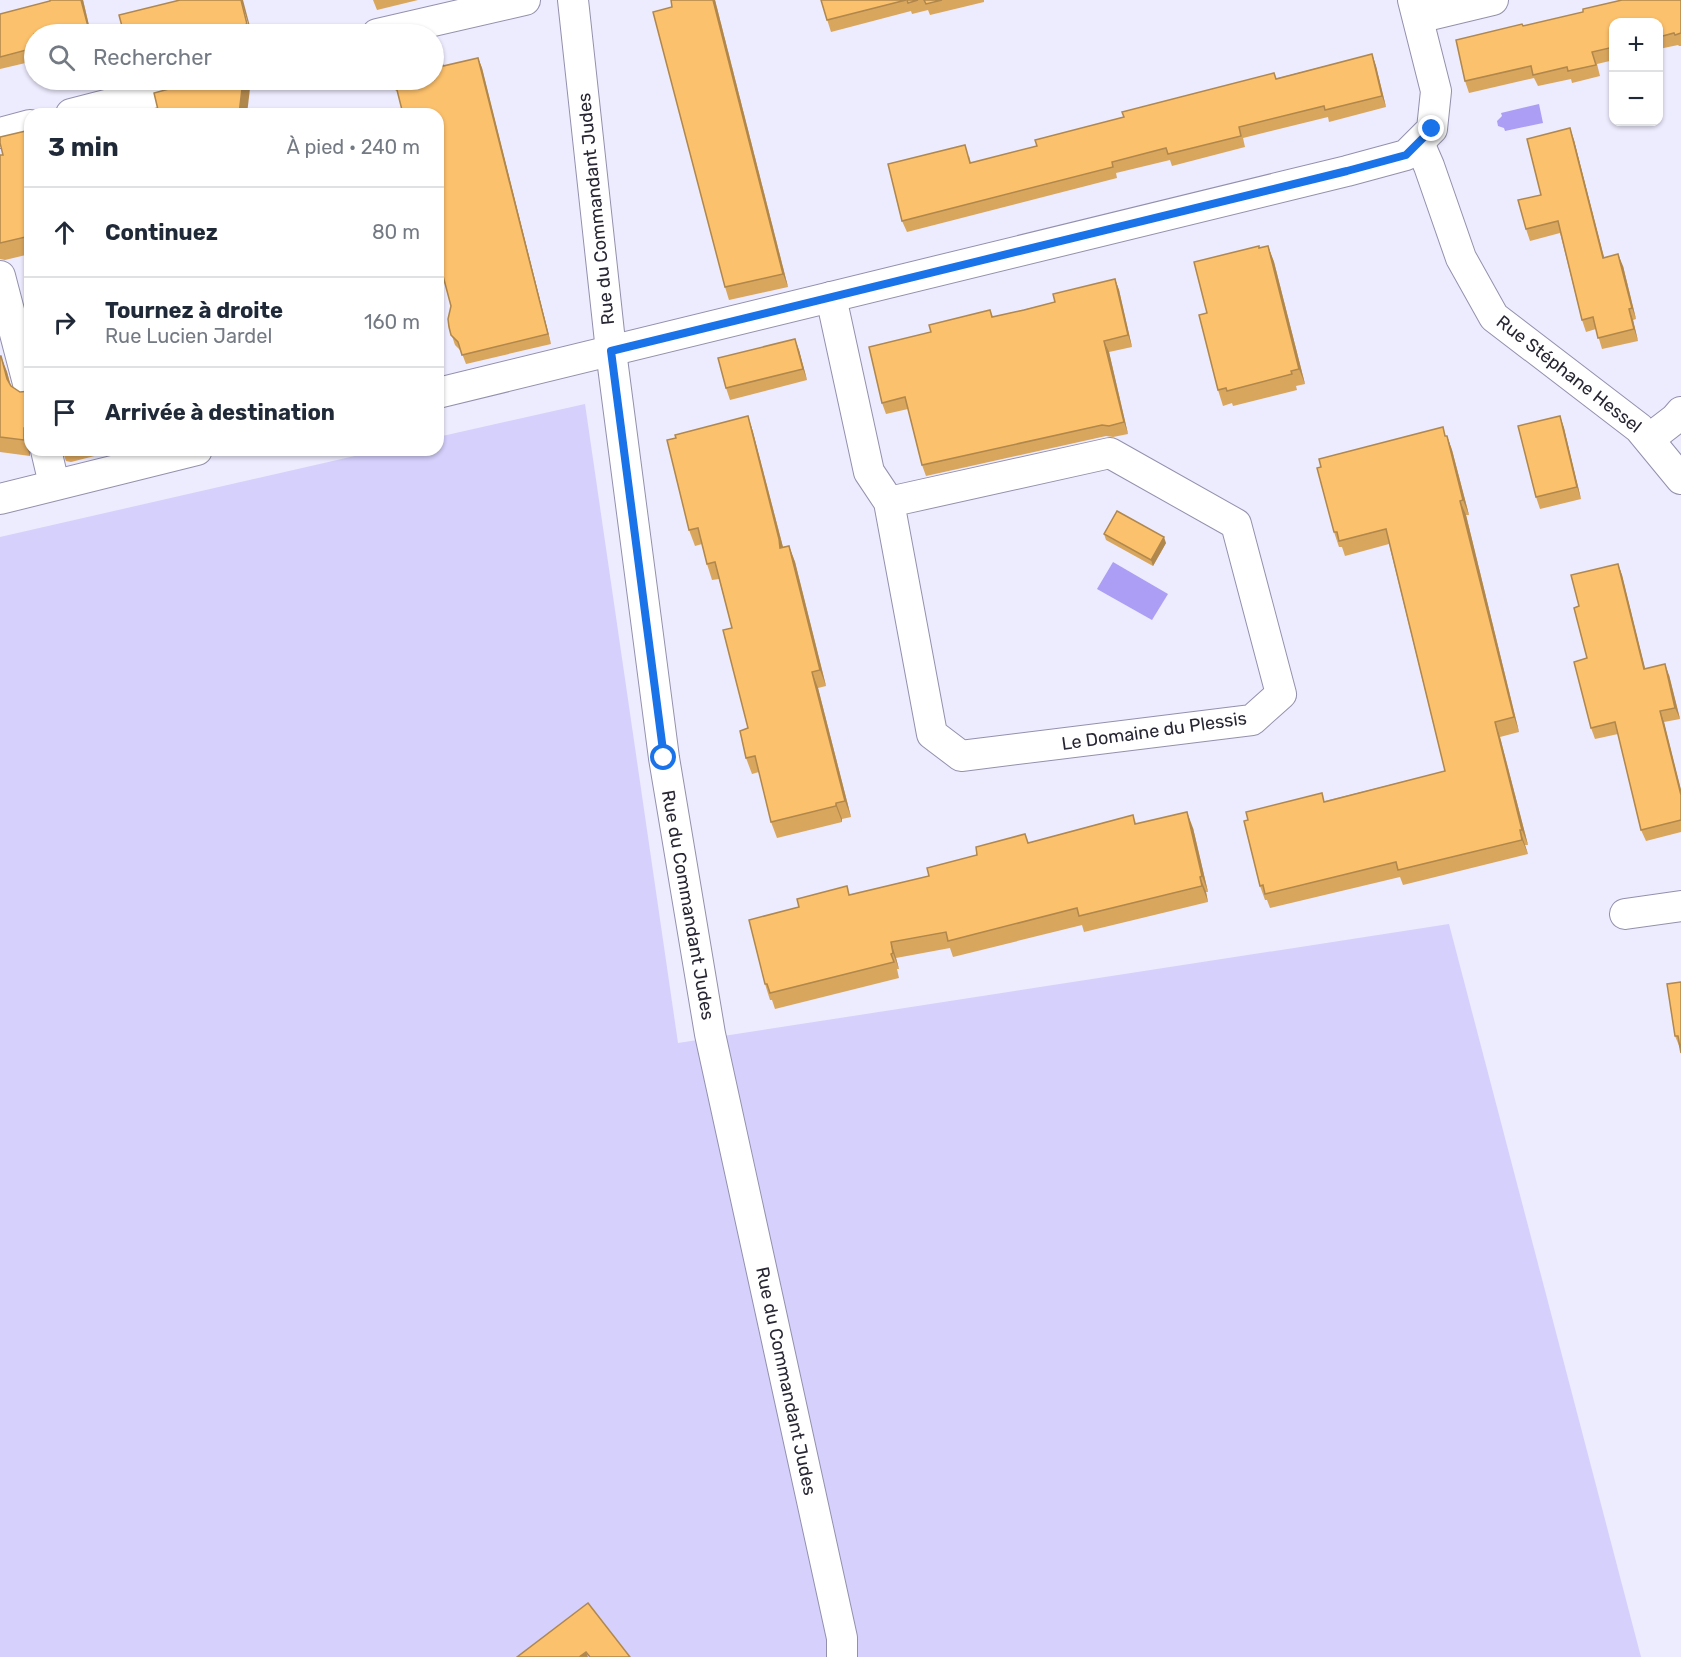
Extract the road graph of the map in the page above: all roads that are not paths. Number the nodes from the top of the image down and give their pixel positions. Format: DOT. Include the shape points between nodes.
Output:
graph roads {
  1 [pos="525,0"];
  2 [pos="573,0"];
  3 [pos="1493,0"];
  4 [pos="1416,9"];
  5 [pos="421,24"];
  6 [pos="164,90"];
  7 [pos="94,108"];
  8 [pos="24,127"];
  9 [pos="0,133"];
  10 [pos="1419,143"];
  11 [pos="0,276"];
  12 [pos="831,297"];
  13 [pos="611,351"];
  14 [pos="24,367"];
  15 [pos="444,392"];
  16 [pos="1681,412"];
  17 [pos="1649,439"];
  18 [pos="47,456"];
  19 [pos="172,456"];
  20 [pos="1681,479"];
  21 [pos="54,484"];
  22 [pos="0,498"];
  23 [pos="889,502"];
  24 [pos="1681,906"];
  25 [pos="1625,914"];
  26 [pos="842,1657"];
  1 -- 5 [label="street"];
  2 -- 13 [label="street, Rue du Commandant Judes"];
  3 -- 4 [label="street"];
  4 -- 10 [label="street" via="1436,91 1432,129"];
  6 -- 7 [label="street"];
  8 -- 9 [label="street"];
  10 -- 12 [label="street" via="1406,155 1347,171"];
  10 -- 17 [label="street, Rue Stéphane Hessel" via="1461,258 1494,317"];
  11 -- 14 [label="street"];
  12 -- 13 [label="street"];
  12 -- 23 [label="street, Le Domaine du Plessis" via="869,472"];
  13 -- 15 [label="street"];
  13 -- 26 [label="street, Rue du Commandant Judes" via="664,758 710,1034 842,1638"];
  16 -- 17 [label="street, Rue Stéphane Hessel"];
  17 -- 20 [label="street, Rue Stéphane Hessel"];
  18 -- 21 [label="street"];
  19 -- 21 [label="street"];
  21 -- 22 [label="street"];
  23 -- 23 [label="street, Le Domaine du Plessis" via="1110,453 1236,524 1281,694 1252,720 961,756 932,734"];
  24 -- 25 [label="street"];
}
